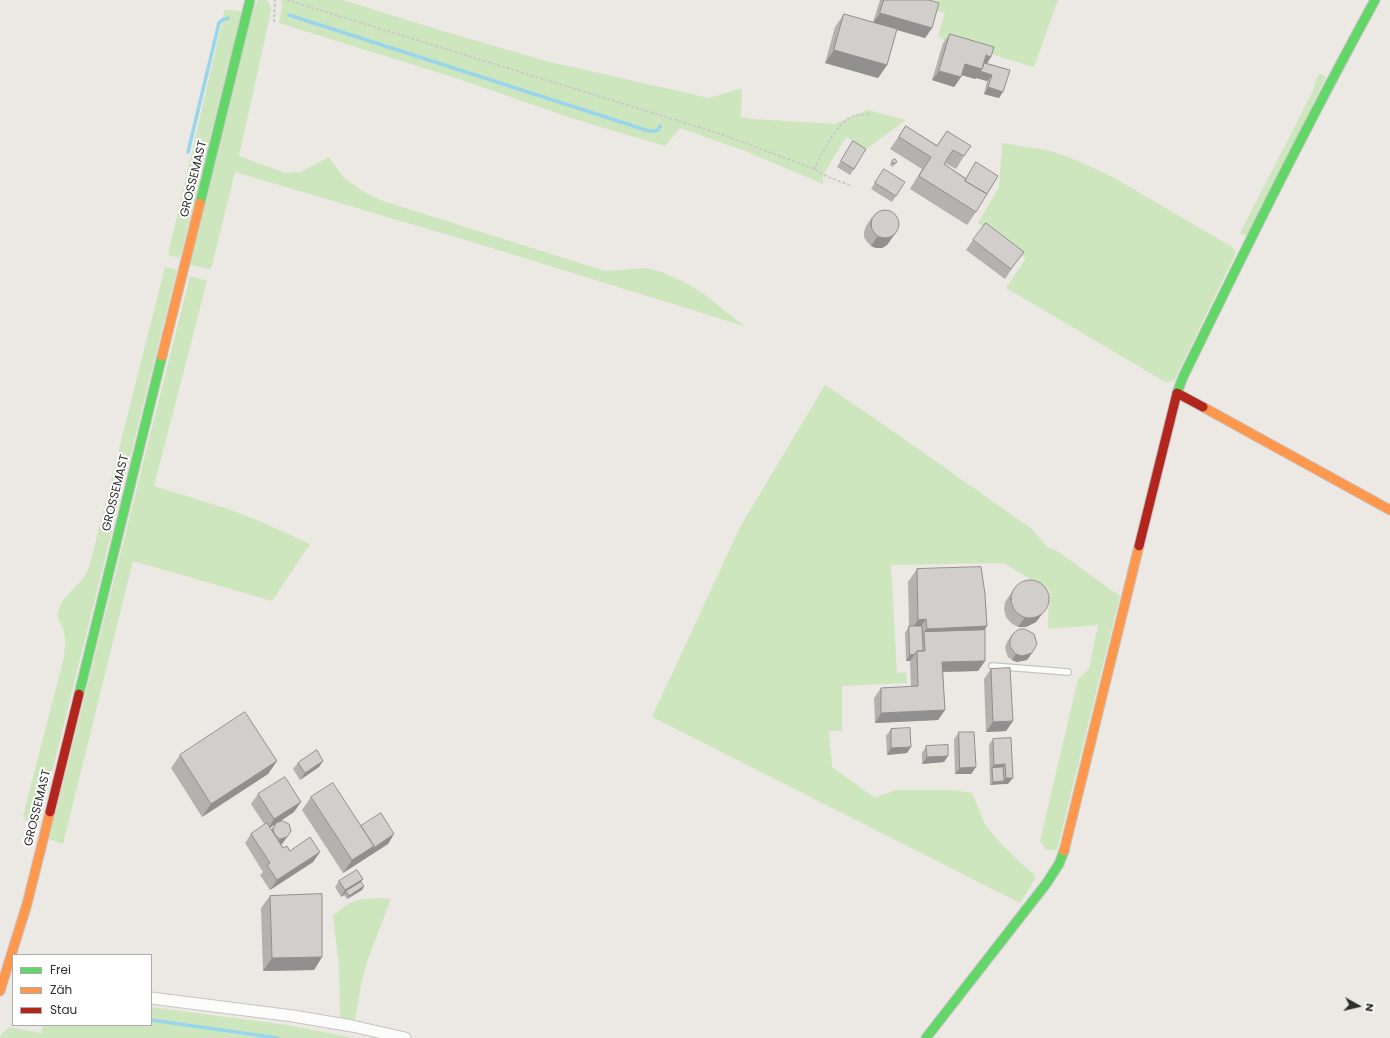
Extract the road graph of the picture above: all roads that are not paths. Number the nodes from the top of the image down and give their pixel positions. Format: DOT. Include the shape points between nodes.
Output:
graph roads {
  1 [pos="250,0"];
  2 [pos="1375,0"];
  3 [pos="1177,393"];
  4 [pos="1390,510"];
  5 [pos="992,666"];
  6 [pos="1068,672"];
  7 [pos="15,954"];
  8 [pos="12,966"];
  9 [pos="9,978"];
  10 [pos="0,991"];
  11 [pos="152,998"];
  12 [pos="405,1038"];
  13 [pos="926,1038"];
  1 -- 7 [label="street, GROSSEMAST"];
  2 -- 3 [label="street" via="1340,62 1248,244"];
  3 -- 4 [label="street"];
  3 -- 13 [label="street" via="1059,864"];
  5 -- 6 [label="lane"];
  8 -- 9 [label="street, GROSSEMAST"];
  9 -- 10 [label="street, GROSSEMAST"];
  11 -- 12 [label="street" via="294,1016"];
}
